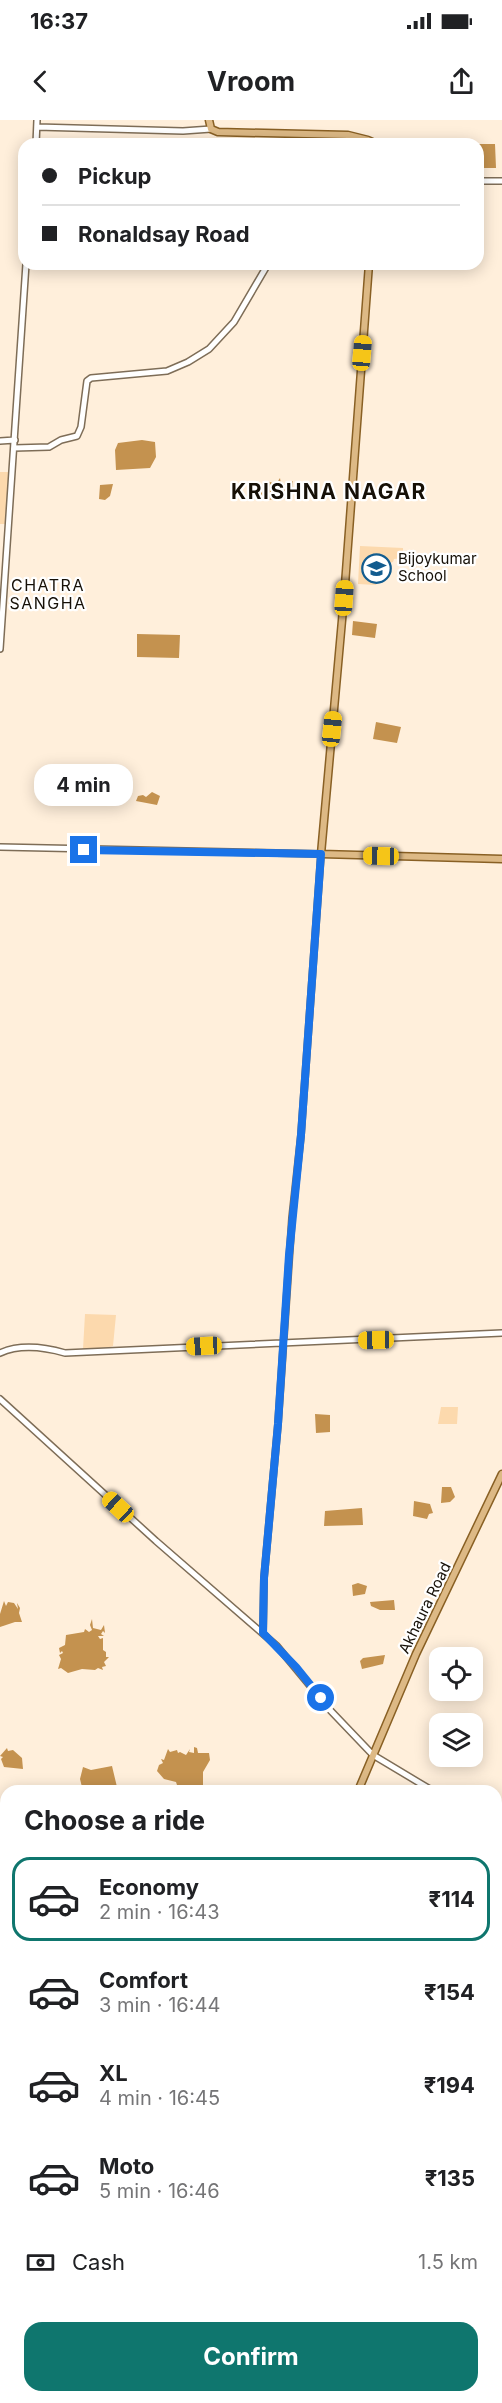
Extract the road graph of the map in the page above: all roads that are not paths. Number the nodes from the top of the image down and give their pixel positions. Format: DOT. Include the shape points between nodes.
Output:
graph roads {
  1 [pos="37,120"];
  2 [pos="209,120"];
  3 [pos="37,127"];
  4 [pos="211,129"];
  5 [pos="341,136"];
  6 [pos="36,138"];
  7 [pos="343,138"];
  8 [pos="360,138"];
  9 [pos="484,179"];
  10 [pos="502,180"];
  11 [pos="26,270"];
  12 [pos="264,270"];
  13 [pos="369,270"];
  14 [pos="15,440"];
  15 [pos="0,441"];
  16 [pos="14,448"];
  17 [pos="0,649"];
  18 [pos="0,847"];
  19 [pos="321,854"];
  20 [pos="502,860"];
  21 [pos="502,1333"];
  22 [pos="283,1344"];
  23 [pos="0,1353"];
  24 [pos="0,1399"];
  25 [pos="502,1473"];
  26 [pos="263,1633"];
  27 [pos="373,1755"];
  28 [pos="360,1785"];
  29 [pos="423,1785"];
  1 -- 3 [label="street"];
  2 -- 4 [label="main road"];
  3 -- 4 [label="street"];
  3 -- 6 [label="street"];
  4 -- 5 [label="main road"];
  5 -- 7 [label="main road"];
  5 -- 8 [label="main road"];
  9 -- 10 [label="street"];
  11 -- 14 [label="street"];
  12 -- 16 [label="street" via="234,322 209,349 167,371 91,378 87,381 77,436 49,447"];
  13 -- 19 [label="main road"];
  14 -- 15 [label="street"];
  14 -- 16 [label="street"];
  16 -- 17 [label="street"];
  18 -- 19 [label="street"];
  19 -- 20 [label="main road"];
  19 -- 22 [label="street"];
  21 -- 22 [label="street"];
  22 -- 23 [label="street" via="65,1353 48,1348 12,1348"];
  22 -- 26 [label="street"];
  24 -- 26 [label="street"];
  25 -- 27 [label="main road, Akhaura Road" via="416,1653"];
  26 -- 27 [label="street"];
  27 -- 28 [label="main road, Akhaura Road"];
  27 -- 29 [label="street"];
}
